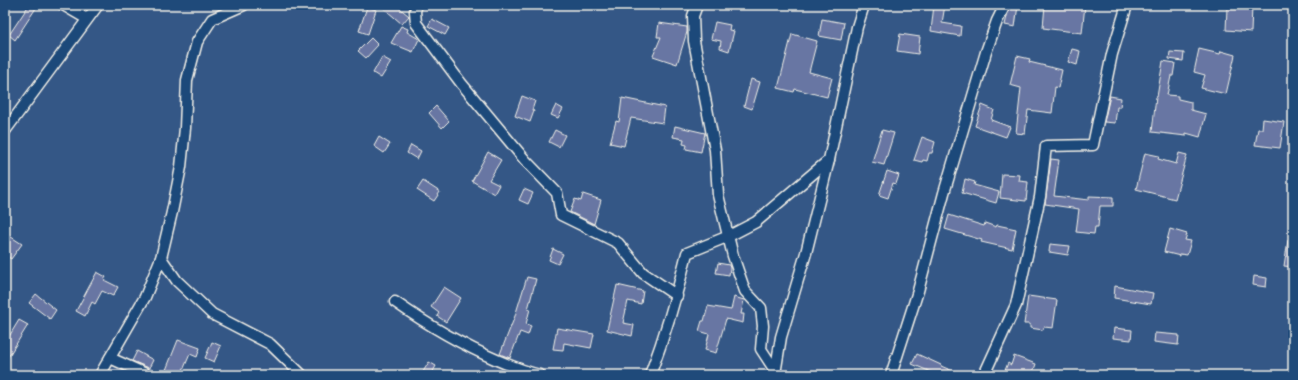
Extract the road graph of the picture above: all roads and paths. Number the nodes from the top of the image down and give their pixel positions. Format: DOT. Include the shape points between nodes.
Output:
graph roads {
  1 [pos="63,5"];
  2 [pos="98,5"];
  3 [pos="244,5"];
  4 [pos="417,5"];
  5 [pos="697,5"];
  6 [pos="864,5"];
  7 [pos="1005,5"];
  8 [pos="1127,5"];
  9 [pos="87,19"];
  10 [pos="5,131"];
  11 [pos="829,160"];
  12 [pos="729,236"];
  13 [pos="161,258"];
  14 [pos="677,296"];
  15 [pos="395,302"];
  16 [pos="110,358"];
  17 [pos="776,374"];
  18 [pos="100,375"];
  19 [pos="148,375"];
  20 [pos="302,375"];
  21 [pos="540,375"];
  22 [pos="650,375"];
  23 [pos="890,375"];
  24 [pos="984,375"];
  1 -- 9 [label="street"];
  2 -- 9 [label="street"];
  3 -- 13 [label="street" via="212,19 197,42 187,80 181,168"];
  4 -- 14 [label="street" via="416,23 461,83 525,160 557,193 562,215 618,243 643,273"];
  5 -- 12 [label="street" via="693,16 694,41 715,150 718,195"];
  6 -- 11 [label="street"];
  7 -- 23 [label="street" via="986,52 918,291"];
  8 -- 24 [label="street" via="1112,54 1093,145 1046,146 1040,197 1016,305"];
  9 -- 10 [label="street"];
  11 -- 12 [label="street" via="756,222"];
  11 -- 17 [label="street" via="806,253 781,337"];
  12 -- 14 [label="street" via="687,253"];
  12 -- 17 [label="street" via="745,291 761,308 761,349"];
  13 -- 16 [label="street" via="145,297"];
  13 -- 20 [label="street" via="177,281 212,314 270,344"];
  14 -- 22 [label="street"];
  15 -- 21 [label="street" via="432,327 472,349 524,372"];
  16 -- 18 [label="street"];
  16 -- 19 [label="street"];
}
